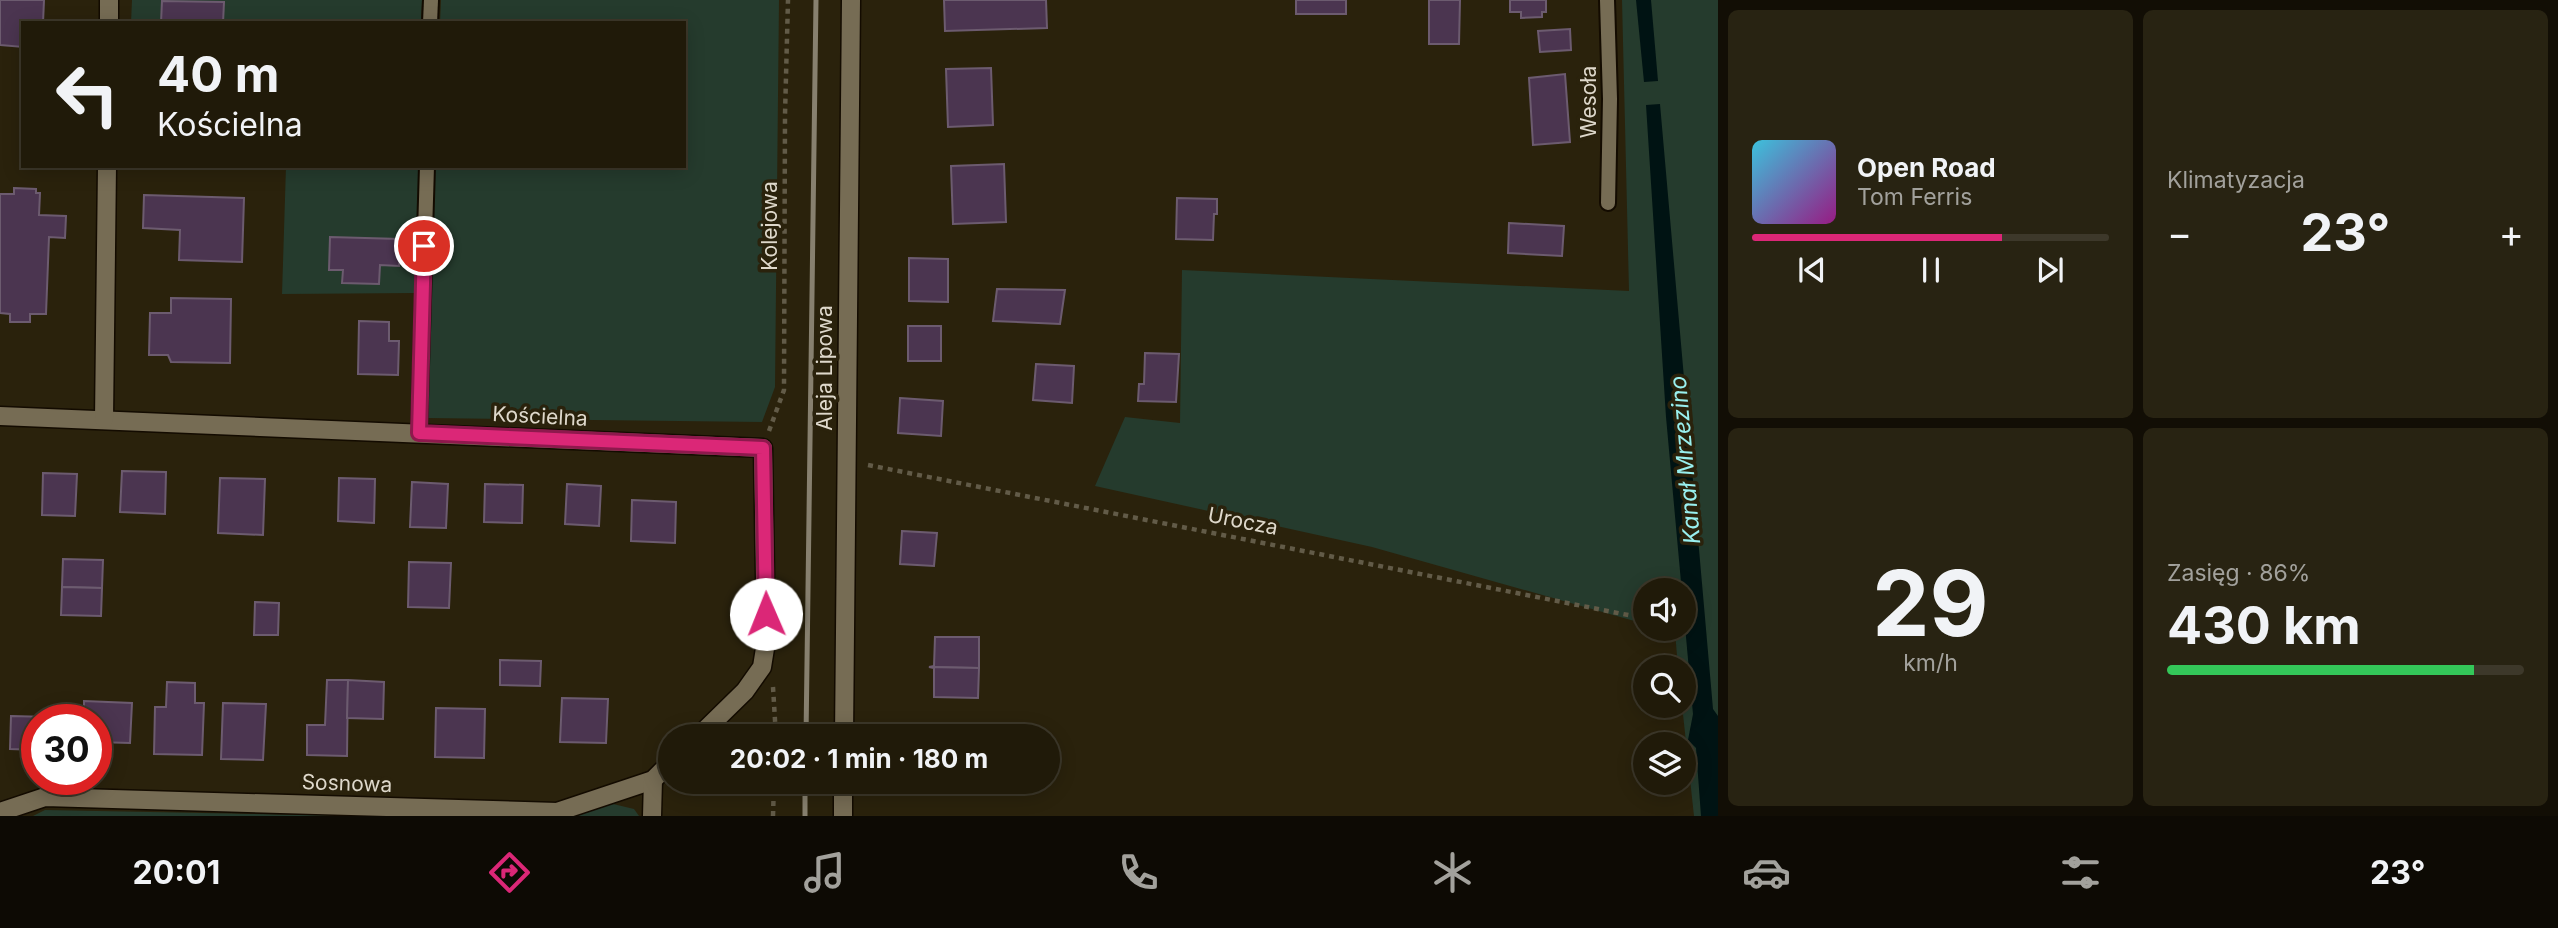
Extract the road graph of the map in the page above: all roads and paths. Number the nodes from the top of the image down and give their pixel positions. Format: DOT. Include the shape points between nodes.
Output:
graph roads {
  1 [pos="109,0"];
  2 [pos="431,0"];
  3 [pos="788,0"];
  4 [pos="851,0"];
  5 [pos="1607,0"];
  6 [pos="109,21"];
  7 [pos="430,21"];
  8 [pos="107,168"];
  9 [pos="426,168"];
  10 [pos="1608,204"];
  11 [pos="0,416"];
  12 [pos="104,419"];
  13 [pos="419,433"];
  14 [pos="763,448"];
  15 [pos="846,460"];
  16 [pos="1633,616"];
  17 [pos="762,667"];
  18 [pos="711,724"];
  19 [pos="775,724"];
  20 [pos="844,724"];
  21 [pos="658,775"];
  22 [pos="653,780"];
  23 [pos="774,794"];
  24 [pos="843,794"];
  25 [pos="0,812"];
  26 [pos="652,816"];
  27 [pos="773,816"];
  28 [pos="843,816"];
  1 -- 6 [label="street"];
  2 -- 7 [label="lane"];
  3 -- 14 [label="path, Kolejowa" via="784,390"];
  4 -- 15 [label="street, Aleja Lipowa"];
  5 -- 10 [label="lane, Wesoła"];
  8 -- 12 [label="street"];
  9 -- 13 [label="lane"];
  11 -- 12 [label="street, Kościelna"];
  12 -- 13 [label="street, Kościelna"];
  13 -- 14 [label="street, Kościelna"];
  14 -- 17 [label="street" via="766,642"];
  15 -- 16 [label="path, Urocza"];
  15 -- 20 [label="street, Aleja Lipowa"];
  17 -- 18 [label="street"];
  17 -- 19 [label="path" via="774,688"];
  21 -- 22 [label="street"];
  22 -- 25 [label="street, Sosnowa" via="557,812 45,797"];
  22 -- 26 [label="street"];
  23 -- 27 [label="path"];
  24 -- 28 [label="street"];
}
